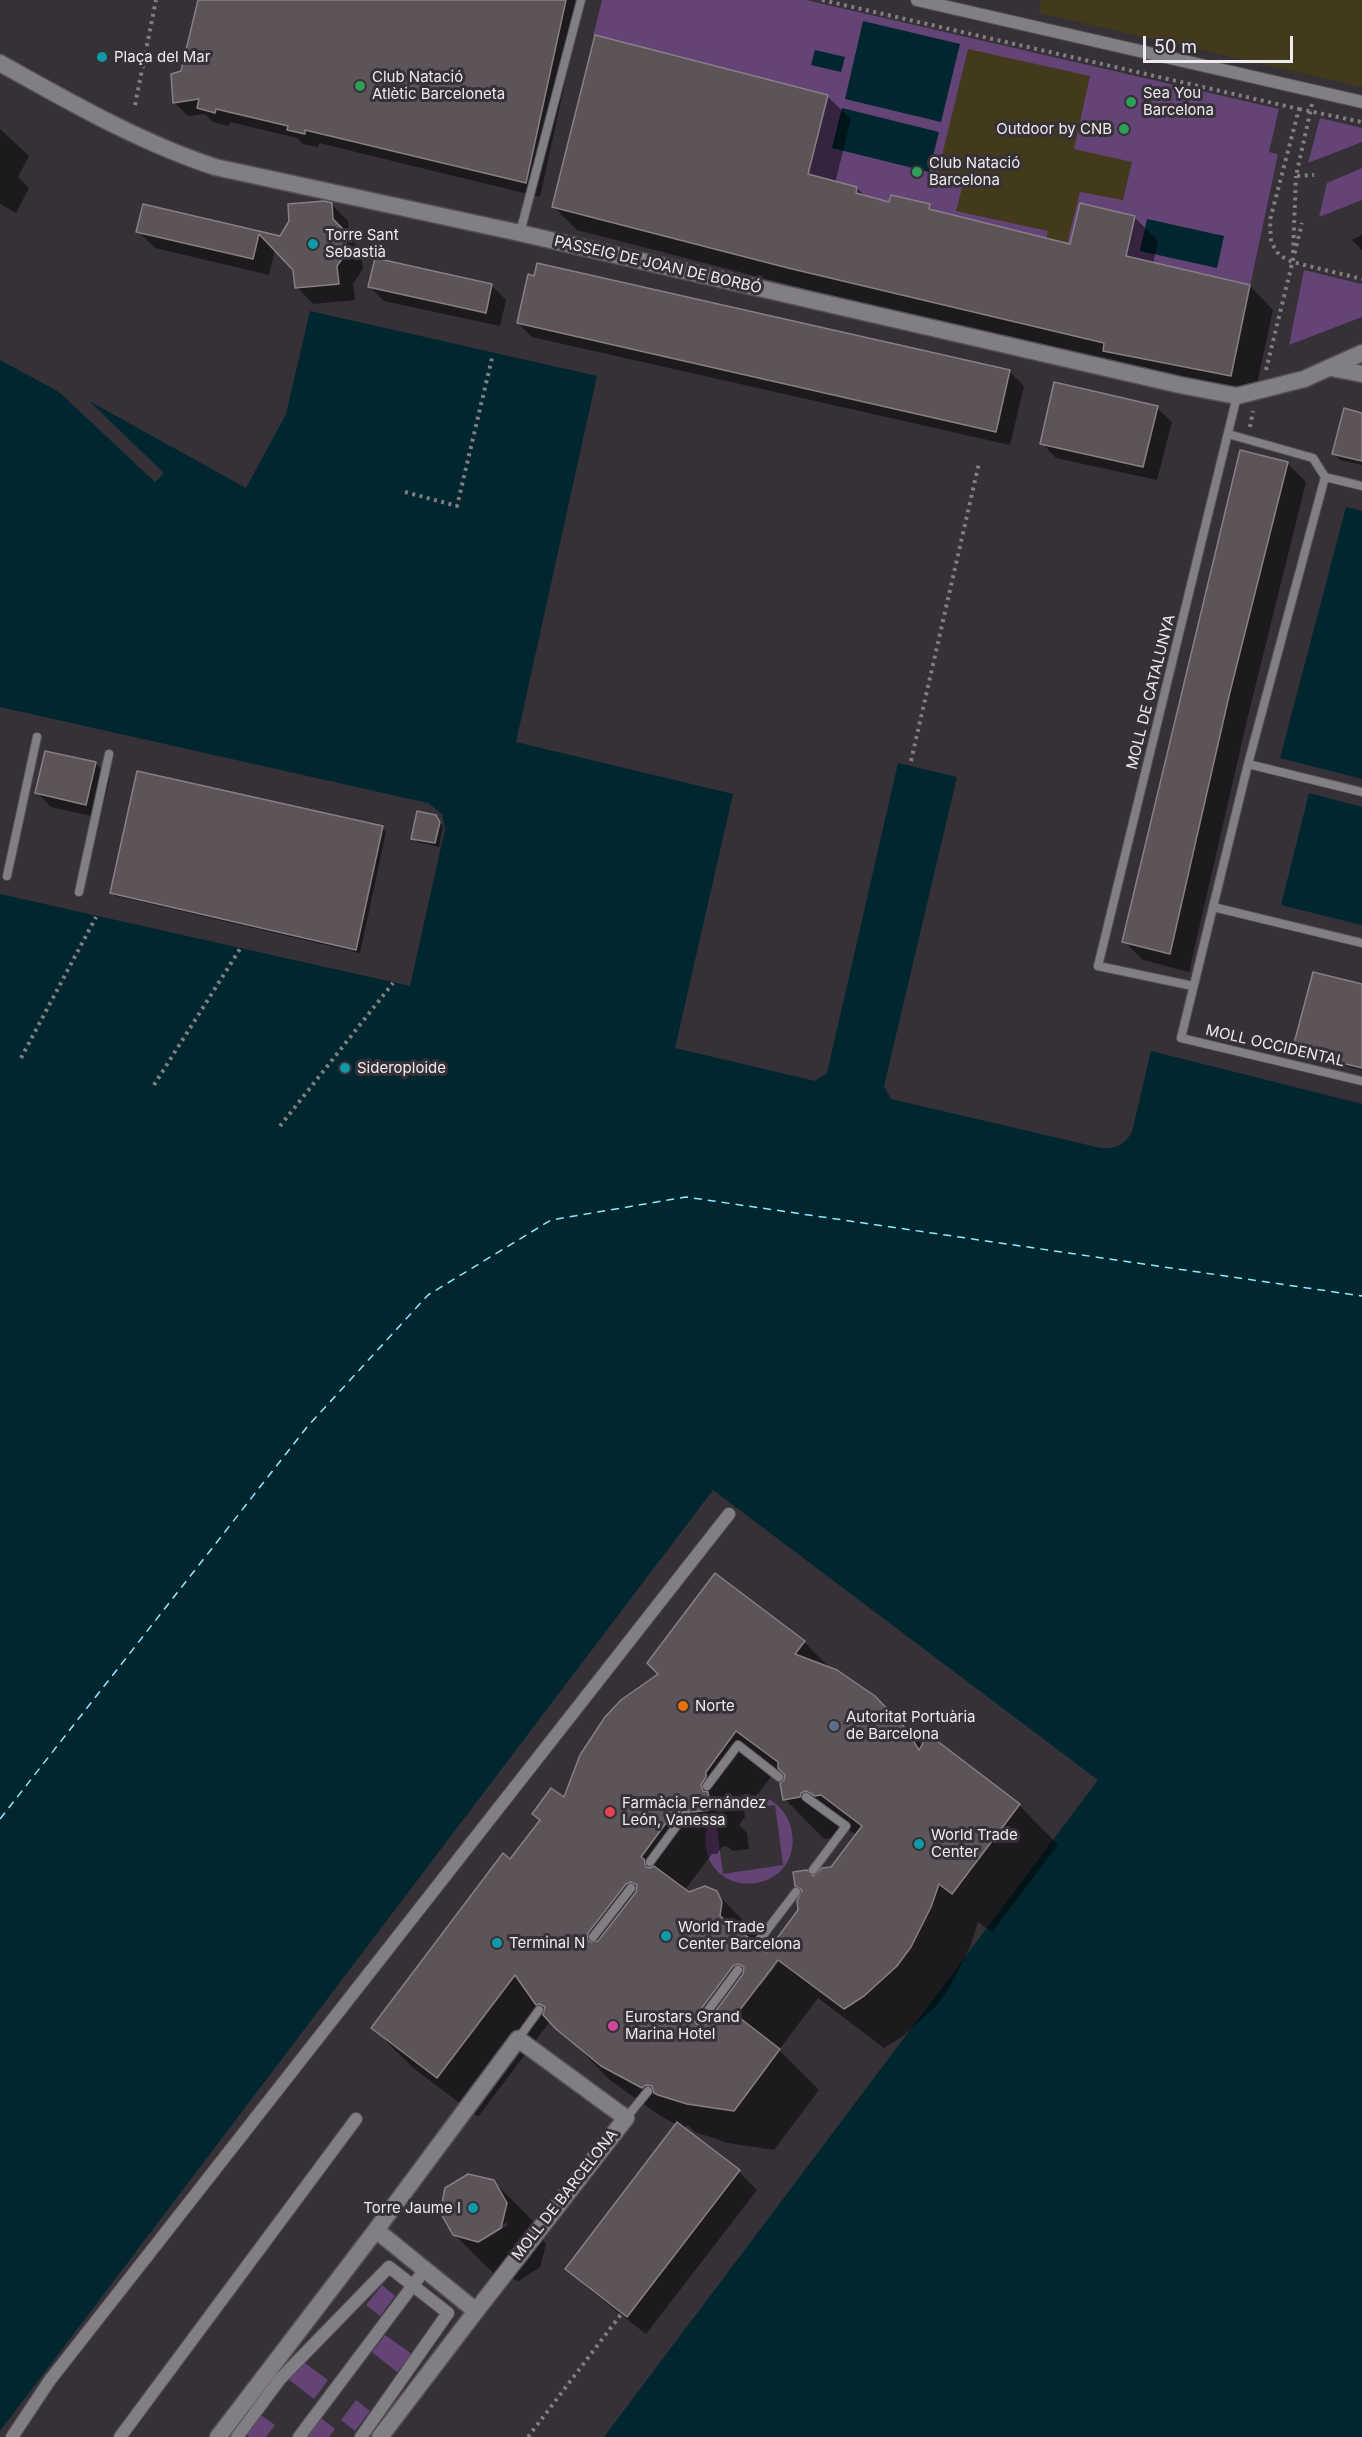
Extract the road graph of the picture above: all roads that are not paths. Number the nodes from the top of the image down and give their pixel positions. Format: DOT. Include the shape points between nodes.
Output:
graph roads {
  1 [pos="581,0"];
  2 [pos="917,0"];
  3 [pos="0,63"];
  4 [pos="1362,102"];
  5 [pos="520,234"];
  6 [pos="1362,353"];
  7 [pos="1331,368"];
  8 [pos="1362,374"];
  9 [pos="1237,396"];
  10 [pos="1228,434"];
  11 [pos="1325,477"];
  12 [pos="1362,486"];
  13 [pos="37,737"];
  14 [pos="109,754"];
  15 [pos="1248,764"];
  16 [pos="1362,792"];
  17 [pos="7,876"];
  18 [pos="79,892"];
  19 [pos="1213,907"];
  20 [pos="1362,943"];
  21 [pos="1193,986"];
  22 [pos="1362,1081"];
  23 [pos="729,1514"];
  24 [pos="779,1776"];
  25 [pos="708,1786"];
  26 [pos="806,1797"];
  27 [pos="686,1813"];
  28 [pos="650,1862"];
  29 [pos="813,1870"];
  30 [pos="631,1888"];
  31 [pos="796,1892"];
  32 [pos="593,1937"];
  33 [pos="757,1943"];
  34 [pos="738,1970"];
  35 [pos="539,2010"];
  36 [pos="701,2020"];
  37 [pos="518,2039"];
  38 [pos="648,2091"];
  39 [pos="626,2118"];
  40 [pos="356,2119"];
  41 [pos="376,2230"];
  42 [pos="417,2281"];
  43 [pos="476,2311"];
  44 [pos="12,2437"];
  45 [pos="120,2437"];
  46 [pos="219,2437"];
  47 [pos="237,2437"];
  48 [pos="299,2437"];
  49 [pos="362,2437"];
  50 [pos="380,2437"];
  1 -- 5 [label="lane"];
  2 -- 4 [label="street"];
  3 -- 5 [label="street, PASSEIG DE JOAN DE BORBÓ" via="114,126 215,167"];
  5 -- 9 [label="street, PASSEIG DE JOAN DE BORBÓ"];
  6 -- 7 [label="street, PASSEIG DE JOAN DE BORBÓ"];
  7 -- 8 [label="street"];
  7 -- 9 [label="street, PASSEIG DE JOAN DE BORBÓ"];
  9 -- 10 [label="lane, MOLL DE CATALUNYA"];
  10 -- 11 [label="lane" via="1313,458"];
  10 -- 21 [label="lane, MOLL DE CATALUNYA" via="1098,966"];
  11 -- 12 [label="lane"];
  11 -- 15 [label="lane"];
  13 -- 17 [label="lane"];
  14 -- 18 [label="lane"];
  15 -- 16 [label="lane"];
  15 -- 19 [label="lane"];
  19 -- 20 [label="lane"];
  19 -- 21 [label="lane"];
  21 -- 22 [label="lane, MOLL OCCIDENTAL" via="1181,1038"];
  23 -- 44 [label="street" via="50,2380"];
  24 -- 25 [label="lane" via="738,1745"];
  26 -- 29 [label="lane" via="846,1826"];
  27 -- 28 [label="lane"];
  30 -- 32 [label="lane"];
  31 -- 33 [label="lane"];
  34 -- 36 [label="lane"];
  35 -- 37 [label="lane"];
  37 -- 39 [label="street, MOLL DE BARCELONA"];
  37 -- 41 [label="street"];
  38 -- 39 [label="lane"];
  39 -- 43 [label="street, MOLL DE BARCELONA"];
  40 -- 45 [label="street"];
  41 -- 43 [label="street"];
  41 -- 46 [label="street"];
  42 -- 47 [label="street" via="389,2267 280,2379"];
  42 -- 48 [label="street"];
  42 -- 49 [label="street" via="448,2313"];
  43 -- 50 [label="street, MOLL DE BARCELONA"];
}
